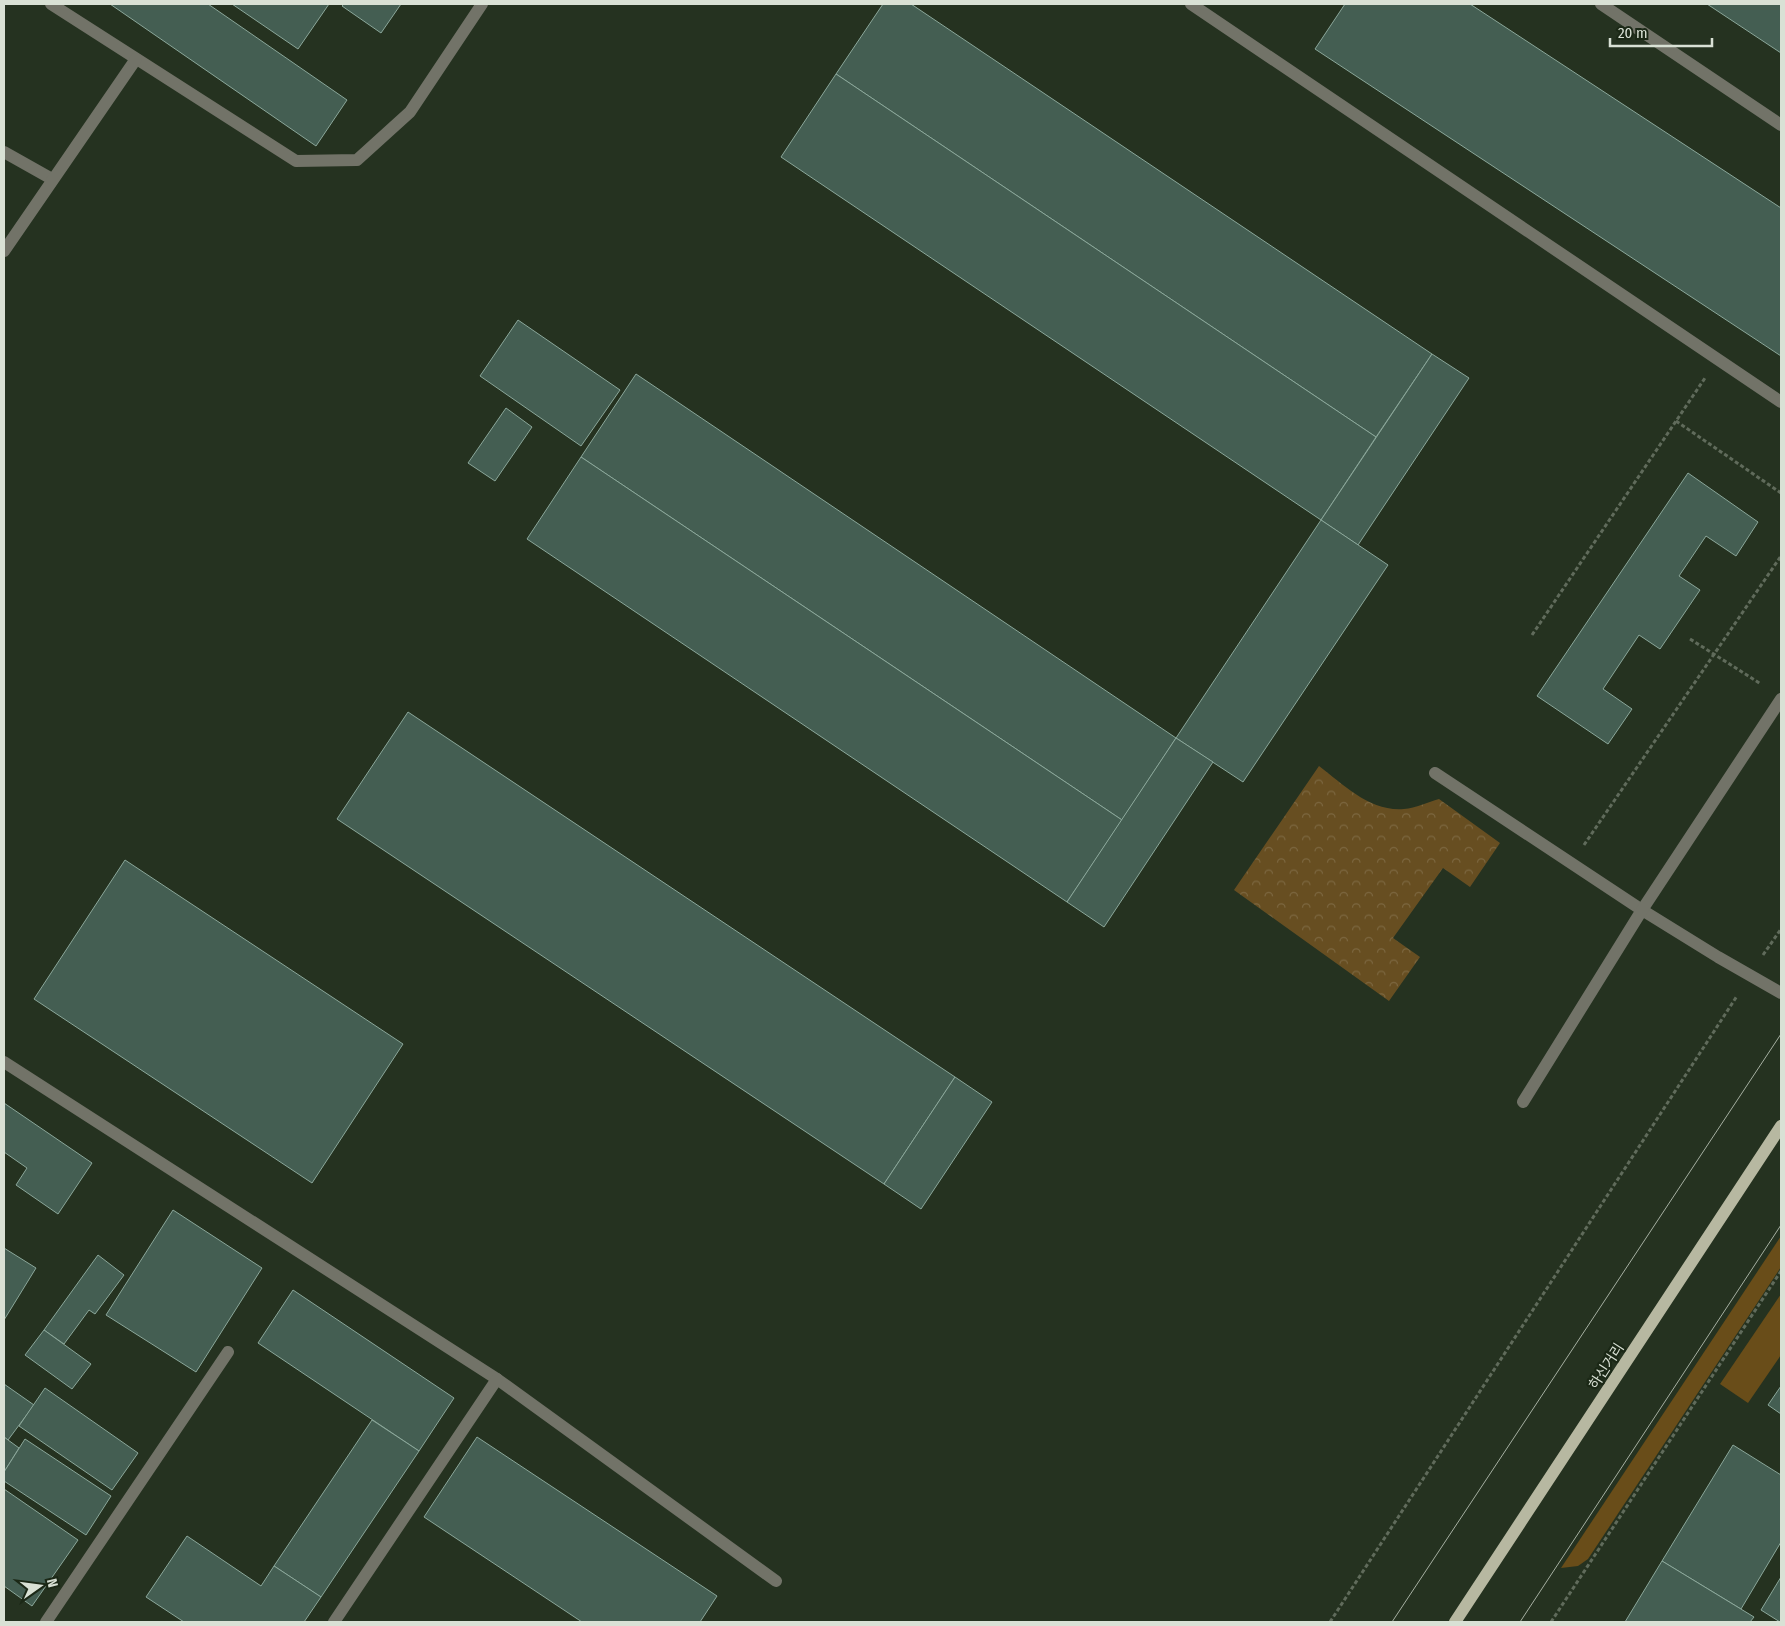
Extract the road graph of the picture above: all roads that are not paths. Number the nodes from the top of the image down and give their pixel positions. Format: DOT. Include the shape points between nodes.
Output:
graph roads {
  1 [pos="51,4"];
  2 [pos="482,4"];
  3 [pos="1191,4"];
  4 [pos="1601,4"];
  5 [pos="136,59"];
  6 [pos="1781,125"];
  7 [pos="4,152"];
  8 [pos="52,178"];
  9 [pos="4,250"];
  10 [pos="1781,402"];
  11 [pos="1781,700"];
  12 [pos="1435,773"];
  13 [pos="1642,910"];
  14 [pos="1781,993"];
  15 [pos="4,1062"];
  16 [pos="1523,1102"];
  17 [pos="1781,1126"];
  18 [pos="228,1352"];
  19 [pos="497,1379"];
  20 [pos="776,1581"];
  21 [pos="46,1622"];
  22 [pos="334,1622"];
  23 [pos="1455,1622"];
  1 -- 5 [label="lane"];
  2 -- 5 [label="lane" via="410,112 357,160 296,161"];
  3 -- 10 [label="lane"];
  4 -- 6 [label="lane"];
  5 -- 8 [label="lane"];
  7 -- 8 [label="lane"];
  8 -- 9 [label="lane"];
  11 -- 13 [label="lane"];
  12 -- 13 [label="lane"];
  13 -- 14 [label="lane"];
  13 -- 16 [label="lane"];
  15 -- 19 [label="lane"];
  17 -- 23 [label="main road, 하신거리"];
  18 -- 21 [label="lane"];
  19 -- 20 [label="lane"];
  19 -- 22 [label="lane"];
}
